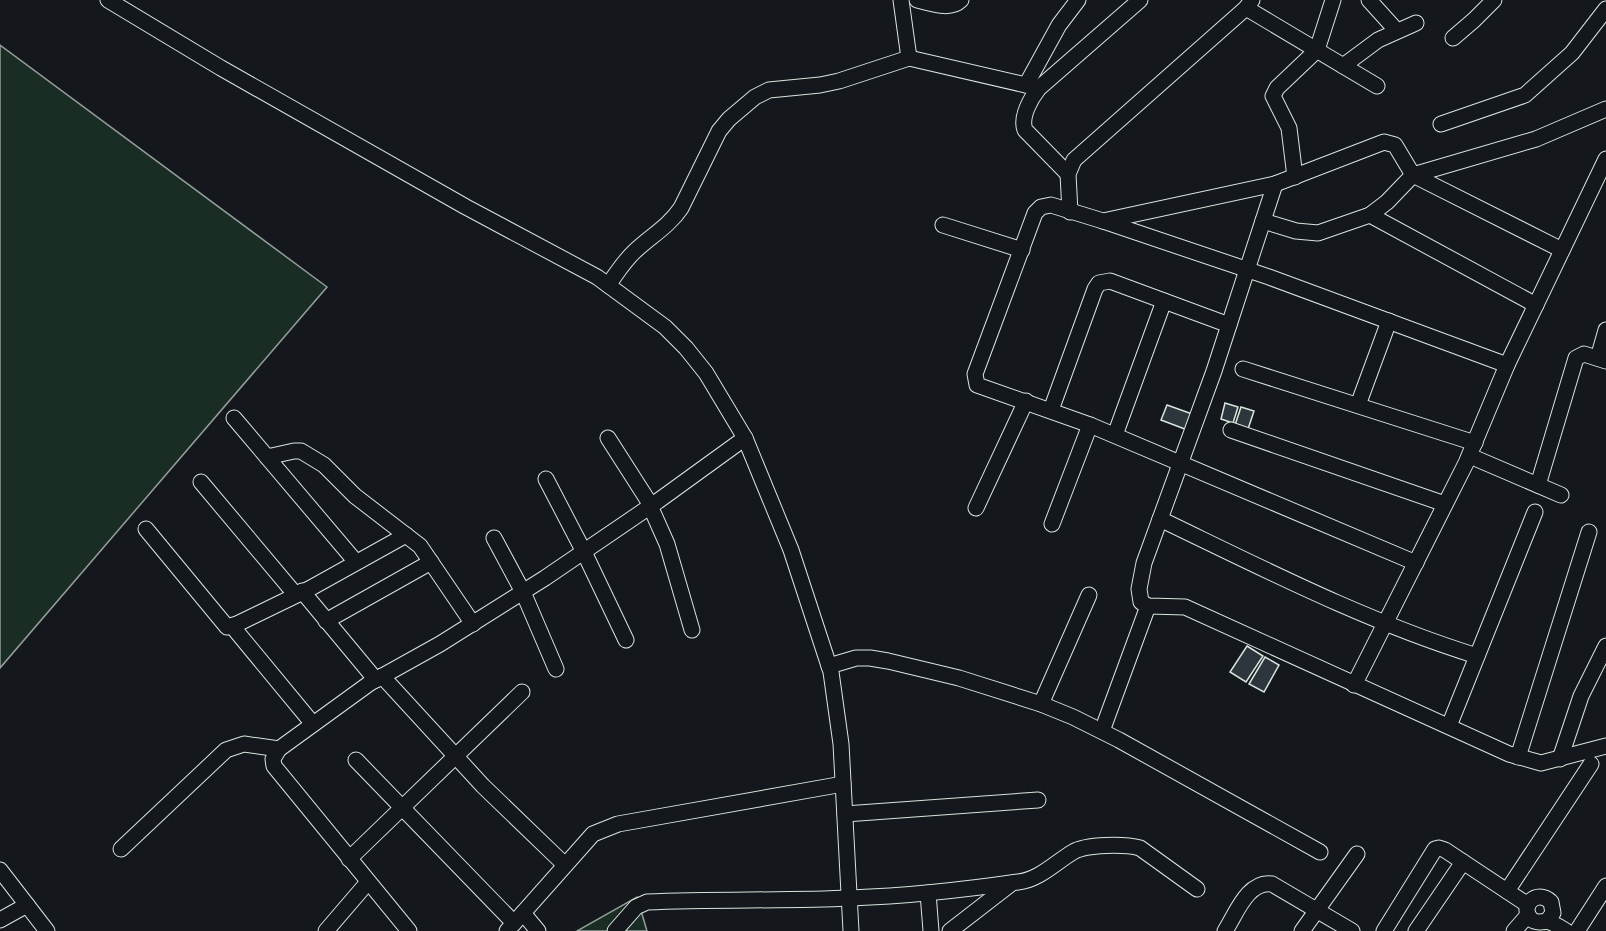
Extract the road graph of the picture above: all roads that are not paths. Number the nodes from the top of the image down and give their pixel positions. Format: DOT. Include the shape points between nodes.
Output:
graph roads {
  1 [pos="108,0"];
  2 [pos="901,0"];
  3 [pos="917,0"];
  4 [pos="961,0"];
  5 [pos="1078,0"];
  6 [pos="1140,0"];
  7 [pos="1333,0"];
  8 [pos="1369,0"];
  9 [pos="1494,0"];
  10 [pos="1249,4"];
  11 [pos="1604,15"];
  12 [pos="1416,23"];
  13 [pos="1397,31"];
  14 [pos="1453,38"];
  15 [pos="1317,50"];
  16 [pos="909,58"];
  17 [pos="1343,66"];
  18 [pos="1377,86"];
  19 [pos="1032,87"];
  20 [pos="1606,109"];
  21 [pos="1441,124"];
  22 [pos="1606,159"];
  23 [pos="1068,174"];
  24 [pos="1413,175"];
  25 [pos="1295,177"];
  26 [pos="1275,184"];
  27 [pos="1070,212"];
  28 [pos="1370,215"];
  29 [pos="1103,221"];
  30 [pos="1263,221"];
  31 [pos="943,225"];
  32 [pos="1022,250"];
  33 [pos="1562,250"];
  34 [pos="1247,270"];
  35 [pos="608,285"];
  36 [pos="1164,302"];
  37 [pos="1536,305"];
  38 [pos="1389,321"];
  39 [pos="1228,325"];
  40 [pos="1606,330"];
  41 [pos="1602,360"];
  42 [pos="1507,365"];
  43 [pos="1243,369"];
  44 [pos="1026,401"];
  45 [pos="1358,405"];
  46 [pos="1051,411"];
  47 [pos="234,418"];
  48 [pos="1090,424"];
  49 [pos="1231,430"];
  50 [pos="1115,435"];
  51 [pos="608,438"];
  52 [pos="745,438"];
  53 [pos="1472,449"];
  54 [pos="267,457"];
  55 [pos="1181,462"];
  56 [pos="546,479"];
  57 [pos="201,482"];
  58 [pos="1538,485"];
  59 [pos="1561,495"];
  60 [pos="1445,504"];
  61 [pos="650,506"];
  62 [pos="976,508"];
  63 [pos="1535,512"];
  64 [pos="1160,519"];
  65 [pos="1052,524"];
  66 [pos="146,529"];
  67 [pos="1589,532"];
  68 [pos="406,535"];
  69 [pos="494,538"];
  70 [pos="584,552"];
  71 [pos="356,562"];
  72 [pos="431,562"];
  73 [pos="1416,562"];
  74 [pos="524,592"];
  75 [pos="298,593"];
  76 [pos="1089,595"];
  77 [pos="1148,606"];
  78 [pos="326,621"];
  79 [pos="473,624"];
  80 [pos="1384,624"];
  81 [pos="232,626"];
  82 [pos="692,630"];
  83 [pos="626,640"];
  84 [pos="1606,645"];
  85 [pos="1477,656"];
  86 [pos="829,666"];
  87 [pos="556,669"];
  88 [pos="379,678"];
  89 [pos="1354,685"];
  90 [pos="522,692"];
  91 [pos="1041,704"];
  92 [pos="313,724"];
  93 [pos="1449,726"];
  94 [pos="1102,731"];
  95 [pos="1606,746"];
  96 [pos="279,749"];
  97 [pos="455,755"];
  98 [pos="1518,757"];
  99 [pos="1560,759"];
  100 [pos="356,760"];
  101 [pos="1591,764"];
  102 [pos="843,784"];
  103 [pos="1038,800"];
  104 [pos="402,806"];
  105 [pos="845,814"];
  106 [pos="121,849"];
  107 [pos="1320,852"];
  108 [pos="1357,854"];
  109 [pos="349,859"];
  110 [pos="1463,862"];
  111 [pos="566,865"];
  112 [pos="0,870"];
  113 [pos="368,882"];
  114 [pos="1012,883"];
  115 [pos="1606,886"];
  116 [pos="1197,889"];
  117 [pos="1507,891"];
  118 [pos="928,893"];
  119 [pos="850,898"];
  120 [pos="27,905"];
  121 [pos="1316,910"];
  122 [pos="1528,910"];
  123 [pos="0,920"];
  124 [pos="515,923"];
  125 [pos="1554,927"];
  126 [pos="1345,929"];
  127 [pos="47,931"];
  128 [pos="326,931"];
  129 [pos="409,931"];
  130 [pos="538,931"];
  131 [pos="615,931"];
  132 [pos="852,931"];
  133 [pos="931,931"];
  134 [pos="950,931"];
  135 [pos="1225,931"];
  136 [pos="1302,931"];
  137 [pos="1384,931"];
  138 [pos="1416,931"];
  139 [pos="1514,931"];
  140 [pos="1576,931"];
  1 -- 35 [label="street"];
  2 -- 16 [label="street"];
  3 -- 4 [label="street" via="944,6"];
  5 -- 19 [label="street" via="1059,25"];
  6 -- 19 [label="street"];
  7 -- 15 [label="street"];
  8 -- 13 [label="street"];
  9 -- 14 [label="street"];
  10 -- 15 [label="street"];
  10 -- 23 [label="street" via="1074,160"];
  11 -- 21 [label="street" via="1572,53 1525,95"];
  12 -- 13 [label="street"];
  13 -- 17 [label="street" via="1368,46"];
  15 -- 17 [label="street"];
  15 -- 25 [label="street" via="1273,96 1289,128"];
  16 -- 19 [label="street"];
  16 -- 35 [label="street" via="839,81 777,88 756,97 729,118 720,131 675,218 626,260"];
  17 -- 18 [label="street"];
  19 -- 23 [label="street" via="1023,126"];
  20 -- 24 [label="street" via="1536,139"];
  22 -- 33 [label="street"];
  23 -- 27 [label="street"];
  24 -- 25 [label="street" via="1395,145 1384,142"];
  24 -- 28 [label="street"];
  24 -- 33 [label="street"];
  25 -- 26 [label="street"];
  26 -- 29 [label="street"];
  26 -- 30 [label="street"];
  27 -- 29 [label="street"];
  27 -- 32 [label="street" via="1051,205 1041,207 1035,213"];
  28 -- 30 [label="street" via="1318,233"];
  28 -- 37 [label="street"];
  29 -- 34 [label="street"];
  30 -- 34 [label="street"];
  31 -- 32 [label="street"];
  32 -- 44 [label="street" via="975,380 977,385"];
  33 -- 37 [label="street"];
  34 -- 38 [label="street"];
  34 -- 39 [label="street"];
  35 -- 52 [label="street" via="665,327 686,348"];
  36 -- 39 [label="street"];
  36 -- 46 [label="street" via="1110,281 1099,283"];
  36 -- 50 [label="street"];
  37 -- 42 [label="street"];
  38 -- 42 [label="street"];
  38 -- 45 [label="street"];
  39 -- 55 [label="street"];
  40 -- 41 [label="street"];
  41 -- 58 [label="street" via="1584,354 1576,358"];
  42 -- 53 [label="street"];
  43 -- 45 [label="street"];
  44 -- 46 [label="street"];
  44 -- 62 [label="street"];
  45 -- 53 [label="street"];
  46 -- 48 [label="street"];
  47 -- 54 [label="street"];
  48 -- 50 [label="street"];
  48 -- 65 [label="street"];
  49 -- 60 [label="street"];
  50 -- 55 [label="street"];
  51 -- 61 [label="street"];
  52 -- 61 [label="street"];
  52 -- 86 [label="street" via="791,550"];
  53 -- 58 [label="street"];
  53 -- 60 [label="street"];
  54 -- 68 [label="street" via="294,451 309,455"];
  54 -- 71 [label="street"];
  55 -- 64 [label="street"];
  55 -- 73 [label="street"];
  56 -- 70 [label="street"];
  57 -- 75 [label="street"];
  58 -- 59 [label="street"];
  60 -- 73 [label="street"];
  61 -- 70 [label="street"];
  61 -- 82 [label="street" via="667,544"];
  63 -- 85 [label="street"];
  64 -- 77 [label="street" via="1139,588 1141,602"];
  64 -- 80 [label="street"];
  66 -- 81 [label="street" via="222,622"];
  67 -- 98 [label="street"];
  68 -- 71 [label="street"];
  68 -- 72 [label="street"];
  69 -- 74 [label="street"];
  70 -- 74 [label="street"];
  70 -- 83 [label="street"];
  71 -- 75 [label="street"];
  72 -- 78 [label="street"];
  72 -- 79 [label="street"];
  73 -- 80 [label="street"];
  74 -- 79 [label="street"];
  74 -- 87 [label="street"];
  75 -- 78 [label="street"];
  75 -- 81 [label="street"];
  76 -- 91 [label="street"];
  77 -- 89 [label="street" via="1185,607"];
  77 -- 94 [label="street"];
  78 -- 88 [label="street"];
  79 -- 88 [label="street"];
  80 -- 85 [label="street"];
  80 -- 89 [label="street"];
  81 -- 92 [label="street"];
  84 -- 99 [label="street" via="1581,696"];
  85 -- 93 [label="street"];
  86 -- 91 [label="street" via="856,658 888,661"];
  86 -- 102 [label="street"];
  88 -- 92 [label="street"];
  88 -- 97 [label="street"];
  89 -- 93 [label="street"];
  90 -- 97 [label="street"];
  91 -- 94 [label="street"];
  92 -- 96 [label="street"];
  93 -- 98 [label="street"];
  94 -- 107 [label="street"];
  95 -- 99 [label="street"];
  96 -- 106 [label="street" via="244,744 226,750"];
  96 -- 109 [label="street" via="274,755 274,766"];
  97 -- 104 [label="street"];
  97 -- 111 [label="street"];
  98 -- 99 [label="street" via="1541,763"];
  100 -- 104 [label="street"];
  101 -- 117 [label="street"];
  102 -- 105 [label="street"];
  102 -- 111 [label="street" via="618,824 593,834"];
  103 -- 105 [label="street"];
  104 -- 109 [label="street"];
  104 -- 124 [label="street"];
  105 -- 119 [label="street"];
  108 -- 121 [label="street"];
  109 -- 113 [label="street"];
  110 -- 117 [label="street"];
  110 -- 137 [label="street" via="1445,850 1435,849"];
  110 -- 138 [label="street"];
  111 -- 124 [label="street"];
  112 -- 120 [label="street"];
  113 -- 128 [label="street"];
  113 -- 129 [label="street"];
  114 -- 116 [label="street" via="1038,875 1081,848 1132,846"];
  114 -- 118 [label="street"];
  114 -- 134 [label="street"];
  115 -- 140 [label="street"];
  117 -- 122 [label="street"];
  118 -- 119 [label="street"];
  118 -- 133 [label="street"];
  119 -- 131 [label="street" via="646,902 636,907"];
  119 -- 132 [label="street"];
  120 -- 123 [label="street"];
  120 -- 127 [label="street"];
  121 -- 126 [label="street"];
  121 -- 135 [label="street" via="1272,884 1263,883 1249,892"];
  121 -- 136 [label="street"];
  122 -- 125 [label="street" via="1534,921"];
  122 -- 125 [label="street" via="1536,897 1547,898 1553,907"];
  122 -- 139 [label="street"];
  124 -- 130 [label="street"];
}
